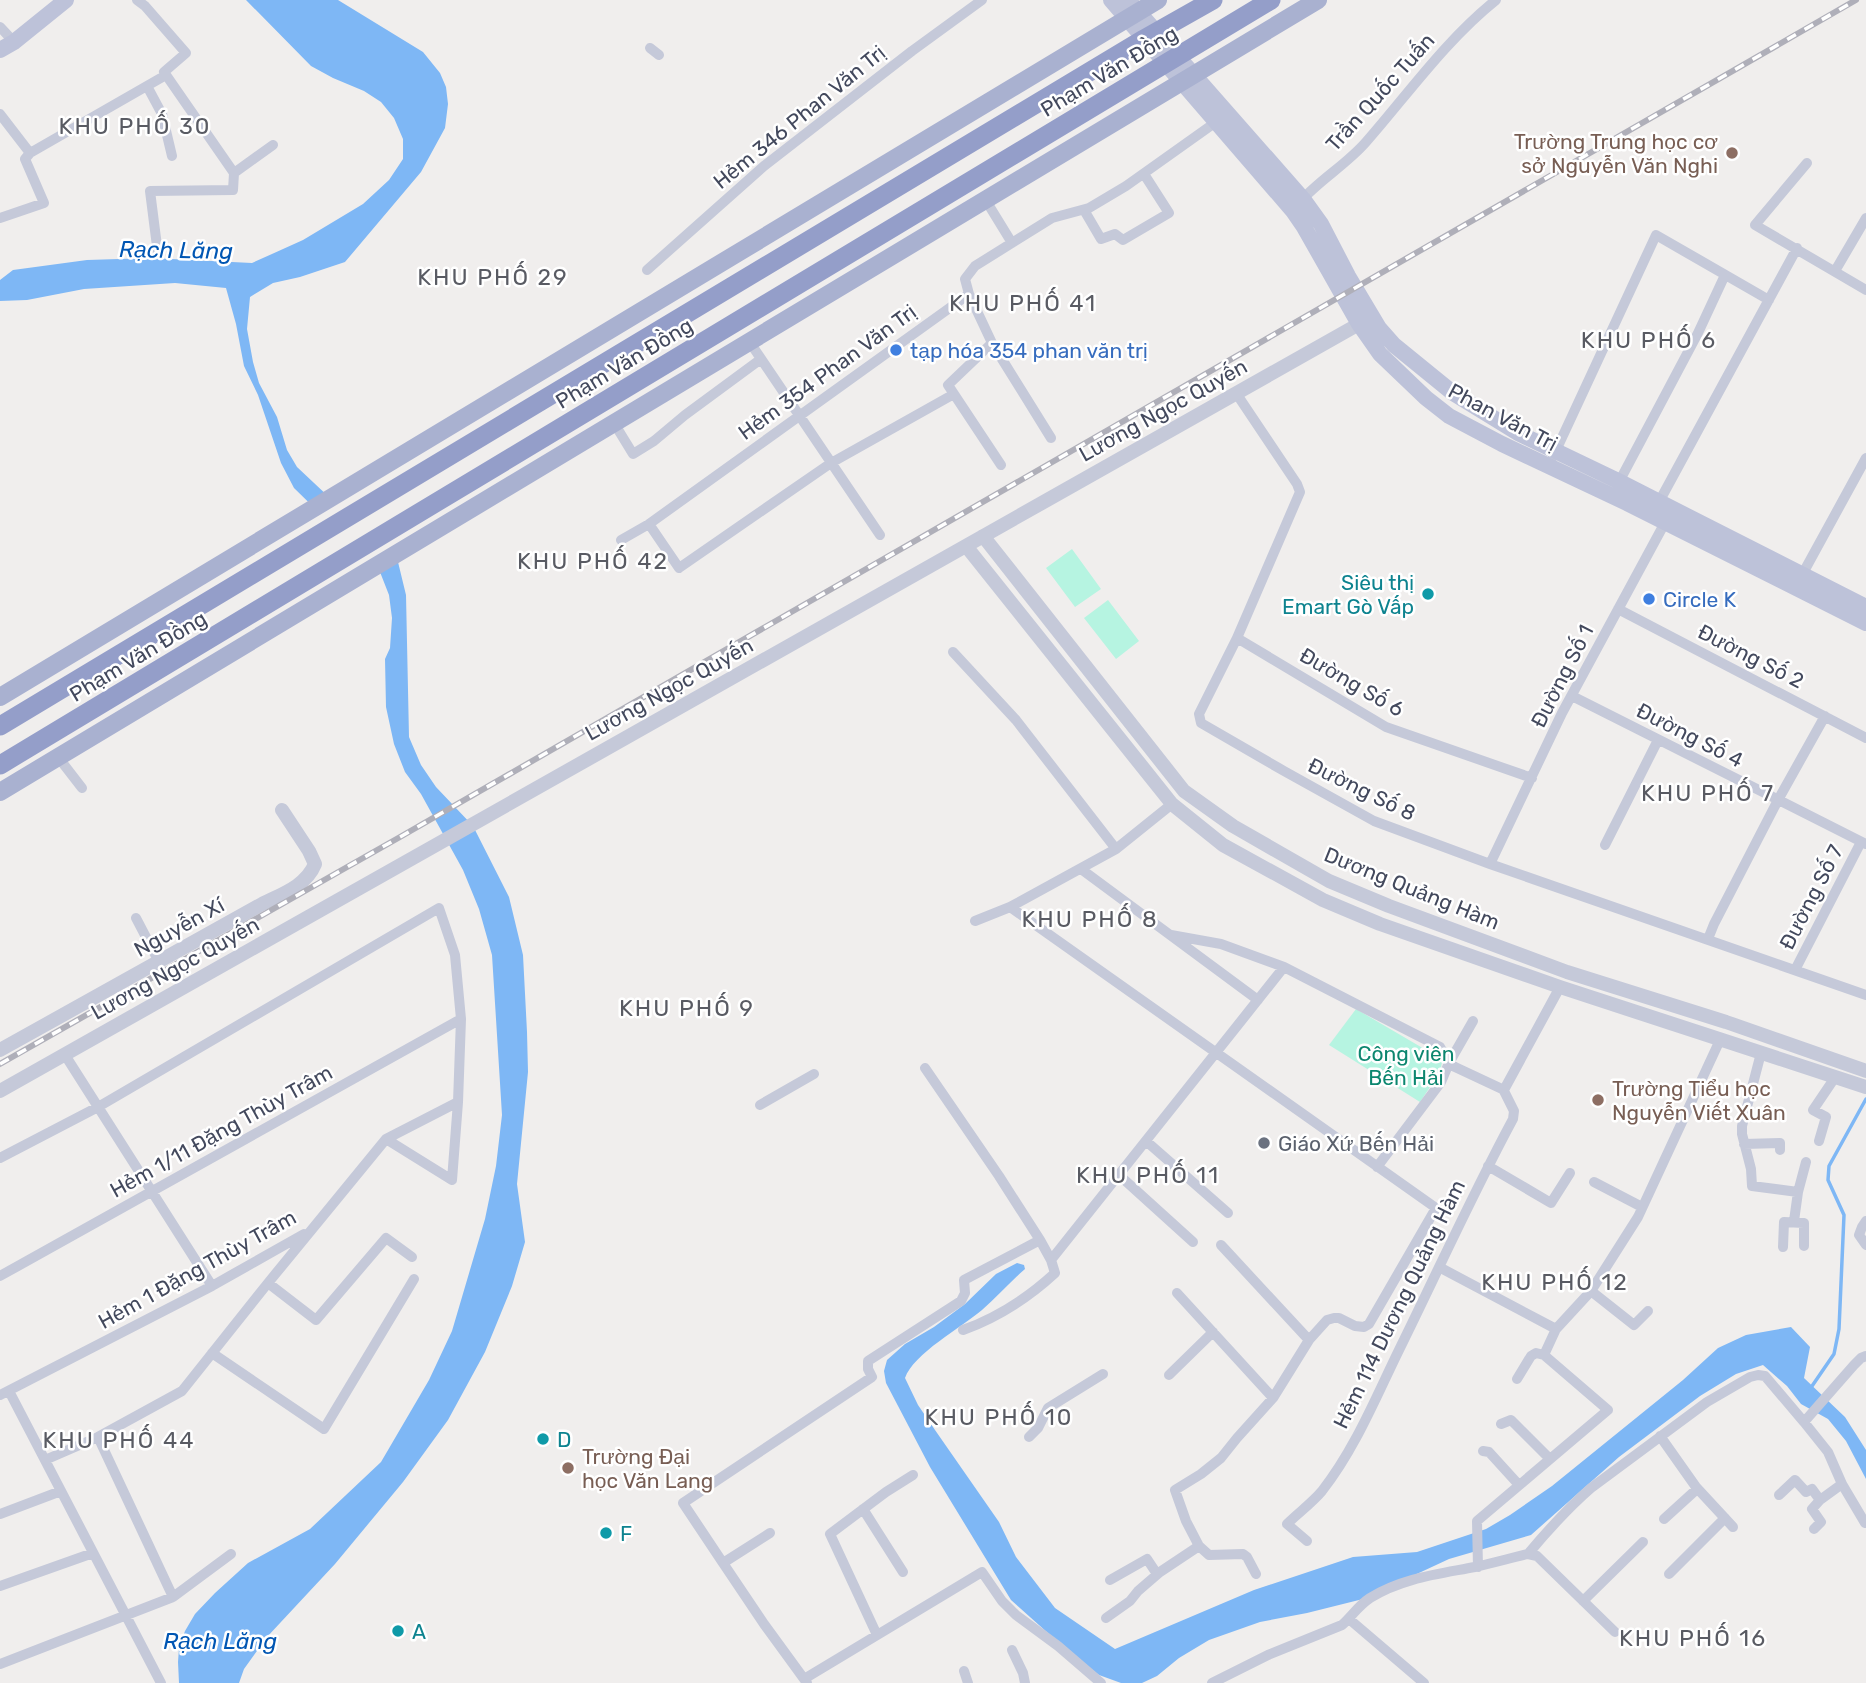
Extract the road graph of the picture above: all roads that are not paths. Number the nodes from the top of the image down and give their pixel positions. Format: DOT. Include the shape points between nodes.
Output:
graph roads {
  1 [pos="66,0"];
  2 [pos="137,0"];
  3 [pos="982,0"];
  4 [pos="1111,0"];
  5 [pos="1158,0"];
  6 [pos="1213,0"];
  7 [pos="1271,0"];
  8 [pos="1318,0"];
  9 [pos="1496,0"];
  10 [pos="1131,11"];
  11 [pos="0,27"];
  12 [pos="1150,35"];
  13 [pos="7,46"];
  14 [pos="1171,60"];
  15 [pos="166,75"];
  16 [pos="1187,78"];
  17 [pos="148,86"];
  18 [pos="0,114"];
  19 [pos="1216,122"];
  20 [pos="273,145"];
  21 [pos="30,152"];
  22 [pos="172,156"];
  23 [pos="1003,161"];
  24 [pos="1807,163"];
  25 [pos="234,173"];
  26 [pos="1144,173"];
  27 [pos="1016,180"];
  28 [pos="985,199"];
  29 [pos="1298,205"];
  30 [pos="1084,210"];
  31 [pos="0,218"];
  32 [pos="1866,218"];
  33 [pos="1012,243"];
  34 [pos="1797,248"];
  35 [pos="158,254"];
  36 [pos="647,270"];
  37 [pos="1835,271"];
  38 [pos="1725,275"];
  39 [pos="1866,290"];
  40 [pos="969,294"];
  41 [pos="1354,300"];
  42 [pos="1769,300"];
  43 [pos="1359,324"];
  44 [pos="749,341"];
  45 [pos="992,343"];
  46 [pos="761,359"];
  47 [pos="1236,393"];
  48 [pos="954,394"];
  49 [pos="603,402"];
  50 [pos="1488,414"];
  51 [pos="800,417"];
  52 [pos="614,423"];
  53 [pos="1477,432"];
  54 [pos="1051,438"];
  55 [pos="1552,458"];
  56 [pos="1866,458"];
  57 [pos="831,463"];
  58 [pos="1001,465"];
  59 [pos="1619,482"];
  60 [pos="1665,511"];
  61 [pos="649,524"];
  62 [pos="880,535"];
  63 [pos="983,536"];
  64 [pos="621,540"];
  65 [pos="1716,540"];
  66 [pos="966,545"];
  67 [pos="1802,575"];
  68 [pos="1866,607"];
  69 [pos="1618,609"];
  70 [pos="1866,623"];
  71 [pos="1237,638"];
  72 [pos="953,652"];
  73 [pos="1572,696"];
  74 [pos="0,697"];
  75 [pos="1825,716"];
  76 [pos="0,726"];
  77 [pos="1866,738"];
  78 [pos="1658,740"];
  79 [pos="58,757"];
  80 [pos="0,765"];
  81 [pos="1532,778"];
  82 [pos="82,788"];
  83 [pos="1184,791"];
  84 [pos="0,792"];
  85 [pos="1778,800"];
  86 [pos="1172,804"];
  87 [pos="282,810"];
  88 [pos="1864,843"];
  89 [pos="1605,845"];
  90 [pos="1116,849"];
  91 [pos="1490,863"];
  92 [pos="1080,870"];
  93 [pos="1010,906"];
  94 [pos="136,918"];
  95 [pos="975,922"];
  96 [pos="1171,936"];
  97 [pos="1708,939"];
  98 [pos="159,962"];
  99 [pos="1284,967"];
  100 [pos="1796,970"];
  101 [pos="1567,972"];
  102 [pos="1560,987"];
  103 [pos="1866,995"];
  104 [pos="1258,1000"];
  105 [pos="461,1019"];
  106 [pos="1473,1021"];
  107 [pos="1720,1040"];
  108 [pos="0,1050"];
  109 [pos="1761,1052"];
  110 [pos="1216,1053"];
  111 [pos="65,1055"];
  112 [pos="1449,1063"];
  113 [pos="925,1068"];
  114 [pos="1866,1071"];
  115 [pos="814,1074"];
  116 [pos="1836,1076"];
  117 [pos="1866,1087"];
  118 [pos="1503,1089"];
  119 [pos="0,1091"];
  120 [pos="458,1102"];
  121 [pos="760,1105"];
  122 [pos="98,1107"];
  123 [pos="386,1139"];
  124 [pos="1146,1141"];
  125 [pos="1819,1141"];
  126 [pos="1744,1144"];
  127 [pos="1780,1150"];
  128 [pos="0,1158"];
  129 [pos="1806,1163"];
  130 [pos="1488,1166"];
  131 [pos="1377,1167"];
  132 [pos="1570,1173"];
  133 [pos="1119,1175"];
  134 [pos="1594,1182"];
  135 [pos="152,1191"];
  136 [pos="1798,1192"];
  137 [pos="1642,1207"];
  138 [pos="1228,1213"];
  139 [pos="1866,1221"];
  140 [pos="1794,1222"];
  141 [pos="311,1231"];
  142 [pos="1040,1240"];
  143 [pos="1193,1242"];
  144 [pos="1221,1245"];
  145 [pos="1866,1245"];
  146 [pos="1804,1246"];
  147 [pos="1783,1247"];
  148 [pos="412,1257"];
  149 [pos="1051,1260"];
  150 [pos="1438,1267"];
  151 [pos="0,1276"];
  152 [pos="414,1279"];
  153 [pos="268,1283"];
  154 [pos="212,1286"];
  155 [pos="1591,1291"];
  156 [pos="1177,1293"];
  157 [pos="1648,1311"];
  158 [pos="1556,1329"];
  159 [pos="963,1330"];
  160 [pos="1213,1332"];
  161 [pos="1309,1340"];
  162 [pos="212,1353"];
  163 [pos="1544,1355"];
  164 [pos="1866,1356"];
  165 [pos="1103,1374"];
  166 [pos="1169,1375"];
  167 [pos="1517,1378"];
  168 [pos="5,1393"];
  169 [pos="1273,1398"];
  170 [pos="1808,1417"];
  171 [pos="1501,1424"];
  172 [pos="1660,1436"];
  173 [pos="98,1437"];
  174 [pos="1029,1437"];
  175 [pos="1483,1451"];
  176 [pos="1550,1458"];
  177 [pos="45,1460"];
  178 [pos="913,1475"];
  179 [pos="1842,1484"];
  180 [pos="1520,1485"];
  181 [pos="1697,1489"];
  182 [pos="61,1491"];
  183 [pos="1779,1495"];
  184 [pos="1820,1500"];
  185 [pos="863,1510"];
  186 [pos="0,1514"];
  187 [pos="1664,1519"];
  188 [pos="1865,1522"];
  189 [pos="1814,1529"];
  190 [pos="770,1533"];
  191 [pos="1307,1541"];
  192 [pos="1643,1542"];
  193 [pos="1199,1546"];
  194 [pos="93,1553"];
  195 [pos="1528,1553"];
  196 [pos="231,1554"];
  197 [pos="723,1563"];
  198 [pos="1478,1567"];
  199 [pos="903,1572"];
  200 [pos="1157,1574"];
  201 [pos="1256,1574"];
  202 [pos="1669,1574"];
  203 [pos="1110,1580"];
  204 [pos="0,1586"];
  205 [pos="173,1597"];
  206 [pos="1583,1601"];
  207 [pos="125,1615"];
  208 [pos="1106,1618"];
  209 [pos="1349,1619"];
  210 [pos="1615,1632"];
  211 [pos="877,1635"];
  212 [pos="1012,1650"];
  213 [pos="0,1664"];
  214 [pos="964,1671"];
  215 [pos="1413,1674"];
  216 [pos="805,1681"];
  217 [pos="161,1683"];
  218 [pos="968,1683"];
  219 [pos="1025,1683"];
  220 [pos="1101,1683"];
  221 [pos="1212,1683"];
  222 [pos="1403,1683"];
  223 [pos="1424,1683"];
  1 -- 13 [label="main road"];
  2 -- 15 [label="street" via="186,53"];
  3 -- 36 [label="street, Hẻm 346 Phan Văn Trị" via="764,166"];
  4 -- 10 [label="main road, Phan Văn Trị"];
  5 -- 10 [label="main road, Phạm Văn Đồng"];
  6 -- 12 [label="highway, Phạm Văn Đồng"];
  7 -- 14 [label="highway, Phạm Văn Đồng"];
  8 -- 16 [label="main road"];
  9 -- 29 [label="street, Trần Quốc Tuấn" via="1475,16 1424,72 1364,145"];
  10 -- 12 [label="main road, Phan Văn Trị"];
  10 -- 74 [label="main road, Phạm Văn Đồng"];
  11 -- 13 [label="street"];
  12 -- 14 [label="main road, Phan Văn Trị"];
  12 -- 76 [label="highway, Phạm Văn Đồng"];
  14 -- 16 [label="main road, Phan Văn Trị"];
  14 -- 23 [label="highway, Phạm Văn Đồng"];
  15 -- 17 [label="street"];
  15 -- 25 [label="street"];
  16 -- 19 [label="main road, Phan Văn Trị"];
  16 -- 27 [label="main road"];
  16 -- 29 [label="main road, Phan Văn Trị"];
  17 -- 21 [label="street"];
  17 -- 22 [label="street" via="162,114"];
  18 -- 21 [label="street"];
  19 -- 26 [label="street"];
  19 -- 29 [label="main road, Phan Văn Trị"];
  20 -- 25 [label="street"];
  21 -- 31 [label="street" via="25,159 44,202"];
  23 -- 27 [label="main road"];
  23 -- 49 [label="highway, Phạm Văn Đồng"];
  24 -- 34 [label="street" via="1755,225"];
  25 -- 35 [label="street" via="233,190 150,191"];
  26 -- 30 [label="street"];
  26 -- 30 [label="street" via="1169,213 1123,240 1115,234 1101,239"];
  27 -- 28 [label="main road"];
  28 -- 33 [label="street"];
  28 -- 44 [label="main road"];
  29 -- 41 [label="main road, Phan Văn Trị" via="1304,227"];
  30 -- 33 [label="street" via="1052,218"];
  32 -- 37 [label="street"];
  33 -- 40 [label="street" via="975,266 965,279"];
  34 -- 37 [label="street"];
  34 -- 42 [label="street, Đường Số 1"];
  37 -- 39 [label="street"];
  38 -- 42 [label="street"];
  38 -- 55 [label="street" via="1656,235"];
  38 -- 59 [label="street"];
  40 -- 45 [label="street"];
  40 -- 51 [label="street, Hẻm 354 Phan Văn Trị"];
  41 -- 43 [label="main road, Phan Văn Trị"];
  41 -- 50 [label="main road, Phan Văn Trị" via="1394,345"];
  42 -- 60 [label="street, Đường Số 1"];
  43 -- 47 [label="street, Lương Ngọc Quyến"];
  43 -- 53 [label="main road, Phan Văn Trị" via="1380,354 1426,398"];
  44 -- 46 [label="street"];
  44 -- 52 [label="main road"];
  45 -- 48 [label="street" via="948,385"];
  45 -- 54 [label="street"];
  46 -- 51 [label="street"];
  46 -- 52 [label="street" via="633,454"];
  47 -- 63 [label="street, Lương Ngọc Quyến"];
  47 -- 71 [label="street, Đường Số 8" via="1300,492"];
  48 -- 57 [label="street"];
  48 -- 58 [label="street"];
  49 -- 52 [label="main road"];
  49 -- 80 [label="highway, Phạm Văn Đồng"];
  50 -- 53 [label="main road"];
  50 -- 55 [label="main road, Phan Văn Trị"];
  51 -- 57 [label="street"];
  51 -- 61 [label="street, Hẻm 354 Phan Văn Trị"];
  52 -- 79 [label="main road"];
  53 -- 55 [label="main road, Phan Văn Trị"];
  55 -- 59 [label="main road, Phan Văn Trị"];
  55 -- 60 [label="main road, Phan Văn Trị"];
  56 -- 67 [label="street"];
  57 -- 61 [label="street" via="680,568"];
  57 -- 62 [label="street"];
  59 -- 60 [label="main road, Phan Văn Trị"];
  60 -- 65 [label="main road, Phan Văn Trị"];
  60 -- 69 [label="street, Đường Số 1"];
  61 -- 64 [label="street, Hẻm 354 Phan Văn Trị"];
  63 -- 66 [label="street, Lương Ngọc Quyến"];
  63 -- 83 [label="street, Dương Quảng Hàm"];
  65 -- 67 [label="main road, Phan Văn Trị"];
  65 -- 70 [label="main road, Phan Văn Trị"];
  66 -- 86 [label="street, Dương Quảng Hàm"];
  66 -- 111 [label="street, Lương Ngọc Quyến"];
  67 -- 68 [label="main road, Phan Văn Trị"];
  69 -- 73 [label="street, Đường Số 1"];
  69 -- 75 [label="street, Đường Số 2"];
  71 -- 81 [label="street, Đường Số 6" via="1386,727"];
  71 -- 91 [label="street, Đường Số 8" via="1199,713 1201,723 1374,821"];
  72 -- 90 [label="street" via="1016,720"];
  73 -- 78 [label="street, Đường Số 4"];
  73 -- 81 [label="street, Đường Số 1"];
  75 -- 77 [label="street, Đường Số 2"];
  75 -- 85 [label="street"];
  78 -- 85 [label="street, Đường Số 4"];
  78 -- 89 [label="street"];
  79 -- 82 [label="street"];
  79 -- 84 [label="main road"];
  81 -- 91 [label="street, Đường Số 1"];
  83 -- 86 [label="street"];
  83 -- 101 [label="street, Dương Quảng Hàm" via="1233,826 1329,881"];
  85 -- 88 [label="street, Đường Số 4"];
  85 -- 97 [label="street"];
  86 -- 90 [label="street"];
  86 -- 102 [label="street, Dương Quảng Hàm" via="1223,845 1323,900"];
  87 -- 98 [label="street, Nguyễn Xí" via="309,850 315,864 312,872 298,886"];
  88 -- 100 [label="street, Đường Số 7"];
  90 -- 92 [label="street"];
  91 -- 97 [label="street, Đường Số 8"];
  92 -- 93 [label="street"];
  92 -- 96 [label="street"];
  93 -- 95 [label="street"];
  93 -- 110 [label="street"];
  94 -- 98 [label="street"];
  96 -- 99 [label="street" via="1221,944"];
  96 -- 104 [label="street"];
  97 -- 100 [label="street, Đường Số 8"];
  98 -- 108 [label="street, Nguyễn Xí"];
  99 -- 104 [label="street"];
  99 -- 112 [label="street" via="1440,1047"];
  100 -- 103 [label="street, Đường Số 8"];
  101 -- 102 [label="street"];
  101 -- 114 [label="street, Dương Quảng Hàm"];
  102 -- 107 [label="street, Dương Quảng Hàm"];
  102 -- 118 [label="street"];
  104 -- 110 [label="street"];
  105 -- 120 [label="street"];
  105 -- 122 [label="street" via="455,955 439,908"];
  105 -- 135 [label="street, Hẻm 1/11 Đặng Thùy Trâm"];
  106 -- 112 [label="street"];
  107 -- 109 [label="street, Dương Quảng Hàm"];
  107 -- 137 [label="street"];
  109 -- 116 [label="street, Dương Quảng Hàm"];
  109 -- 126 [label="street" via="1742,1126"];
  110 -- 124 [label="street"];
  110 -- 131 [label="street"];
  111 -- 119 [label="street, Lương Ngọc Quyến"];
  111 -- 122 [label="street"];
  112 -- 118 [label="street"];
  112 -- 131 [label="street" via="1441,1082"];
  113 -- 142 [label="street"];
  115 -- 121 [label="street"];
  116 -- 117 [label="street, Dương Quảng Hàm"];
  116 -- 125 [label="street" via="1813,1110 1826,1117"];
  118 -- 130 [label="street, Hẻm 114 Dương Quảng Hàm" via="1515,1115"];
  120 -- 123 [label="street, Hẻm 1 Đặng Thùy Trâm"];
  120 -- 123 [label="street" via="452,1180"];
  122 -- 128 [label="street"];
  122 -- 135 [label="street"];
  123 -- 141 [label="street, Hẻm 1 Đặng Thùy Trâm"];
  124 -- 133 [label="street"];
  124 -- 138 [label="street"];
  126 -- 127 [label="street" via="1780,1143"];
  126 -- 136 [label="street" via="1752,1186"];
  129 -- 136 [label="street"];
  130 -- 132 [label="street" via="1551,1203"];
  130 -- 150 [label="street, Hẻm 114 Dương Quảng Hàm"];
  131 -- 161 [label="street" via="1436,1208 1369,1324 1364,1328 1334,1318"];
  133 -- 143 [label="street"];
  133 -- 149 [label="street"];
  134 -- 137 [label="street"];
  135 -- 151 [label="street, Hẻm 1/11 Đặng Thùy Trâm"];
  135 -- 154 [label="street"];
  136 -- 140 [label="street"];
  137 -- 155 [label="street"];
  139 -- 145 [label="street" via="1859,1235"];
  140 -- 146 [label="street" via="1805,1225"];
  140 -- 147 [label="street" via="1783,1223"];
  141 -- 153 [label="street"];
  141 -- 154 [label="street, Hẻm 1 Đặng Thùy Trâm"];
  142 -- 149 [label="street"];
  142 -- 197 [label="street" via="964,1280 961,1301 868,1361 872,1377 683,1503"];
  144 -- 161 [label="street"];
  148 -- 153 [label="street" via="386,1238 316,1320"];
  149 -- 159 [label="street" via="1055,1273 1039,1286 991,1318"];
  150 -- 158 [label="street"];
  150 -- 191 [label="street, Hẻm 114 Dương Quảng Hàm" via="1341,1461 1320,1493 1287,1524"];
  152 -- 162 [label="street" via="324,1429"];
  153 -- 162 [label="street"];
  154 -- 168 [label="street, Hẻm 1 Đặng Thùy Trâm"];
  155 -- 157 [label="street" via="1634,1325"];
  155 -- 158 [label="street"];
  156 -- 160 [label="street"];
  158 -- 163 [label="street"];
  160 -- 166 [label="street"];
  160 -- 169 [label="street"];
  161 -- 169 [label="street"];
  162 -- 173 [label="street" via="182,1391"];
  163 -- 167 [label="street" via="1531,1356"];
  163 -- 176 [label="street" via="1608,1410"];
  164 -- 170 [label="street"];
  165 -- 174 [label="street" via="1048,1408"];
  168 -- 177 [label="street"];
  169 -- 193 [label="street" via="1221,1458 1175,1490"];
  170 -- 172 [label="street" via="1765,1376 1758,1375 1707,1402"];
  170 -- 179 [label="street"];
  171 -- 176 [label="street" via="1511,1420"];
  172 -- 181 [label="street"];
  172 -- 195 [label="street" via="1573,1503"];
  173 -- 177 [label="street"];
  173 -- 205 [label="street"];
  175 -- 180 [label="street"];
  176 -- 180 [label="street"];
  177 -- 182 [label="street"];
  178 -- 185 [label="street"];
  179 -- 184 [label="street"];
  179 -- 188 [label="street"];
  180 -- 198 [label="street" via="1477,1521"];
  181 -- 187 [label="street"];
  181 -- 202 [label="street" via="1729,1523"];
  182 -- 186 [label="street"];
  182 -- 194 [label="street"];
  183 -- 184 [label="street" via="1795,1480 1806,1492 1812,1489"];
  184 -- 189 [label="street" via="1812,1509 1821,1522"];
  185 -- 199 [label="street"];
  185 -- 211 [label="street" via="830,1534"];
  190 -- 197 [label="street"];
  192 -- 206 [label="street"];
  193 -- 200 [label="street"];
  193 -- 201 [label="street" via="1209,1555 1243,1554"];
  194 -- 204 [label="street"];
  194 -- 207 [label="street"];
  195 -- 198 [label="street"];
  195 -- 206 [label="street" via="1537,1556"];
  196 -- 205 [label="street"];
  197 -- 216 [label="street"];
  198 -- 209 [label="street" via="1408,1580 1372,1597"];
  200 -- 203 [label="street" via="1147,1559"];
  200 -- 208 [label="street"];
  205 -- 207 [label="street"];
  206 -- 210 [label="street"];
  207 -- 213 [label="street"];
  207 -- 217 [label="street"];
  209 -- 215 [label="street"];
  209 -- 221 [label="street"];
  211 -- 216 [label="street"];
  211 -- 220 [label="street" via="982,1572 1016,1615"];
  212 -- 219 [label="street"];
  214 -- 218 [label="street"];
  215 -- 222 [label="street"];
  215 -- 223 [label="street"];
}
